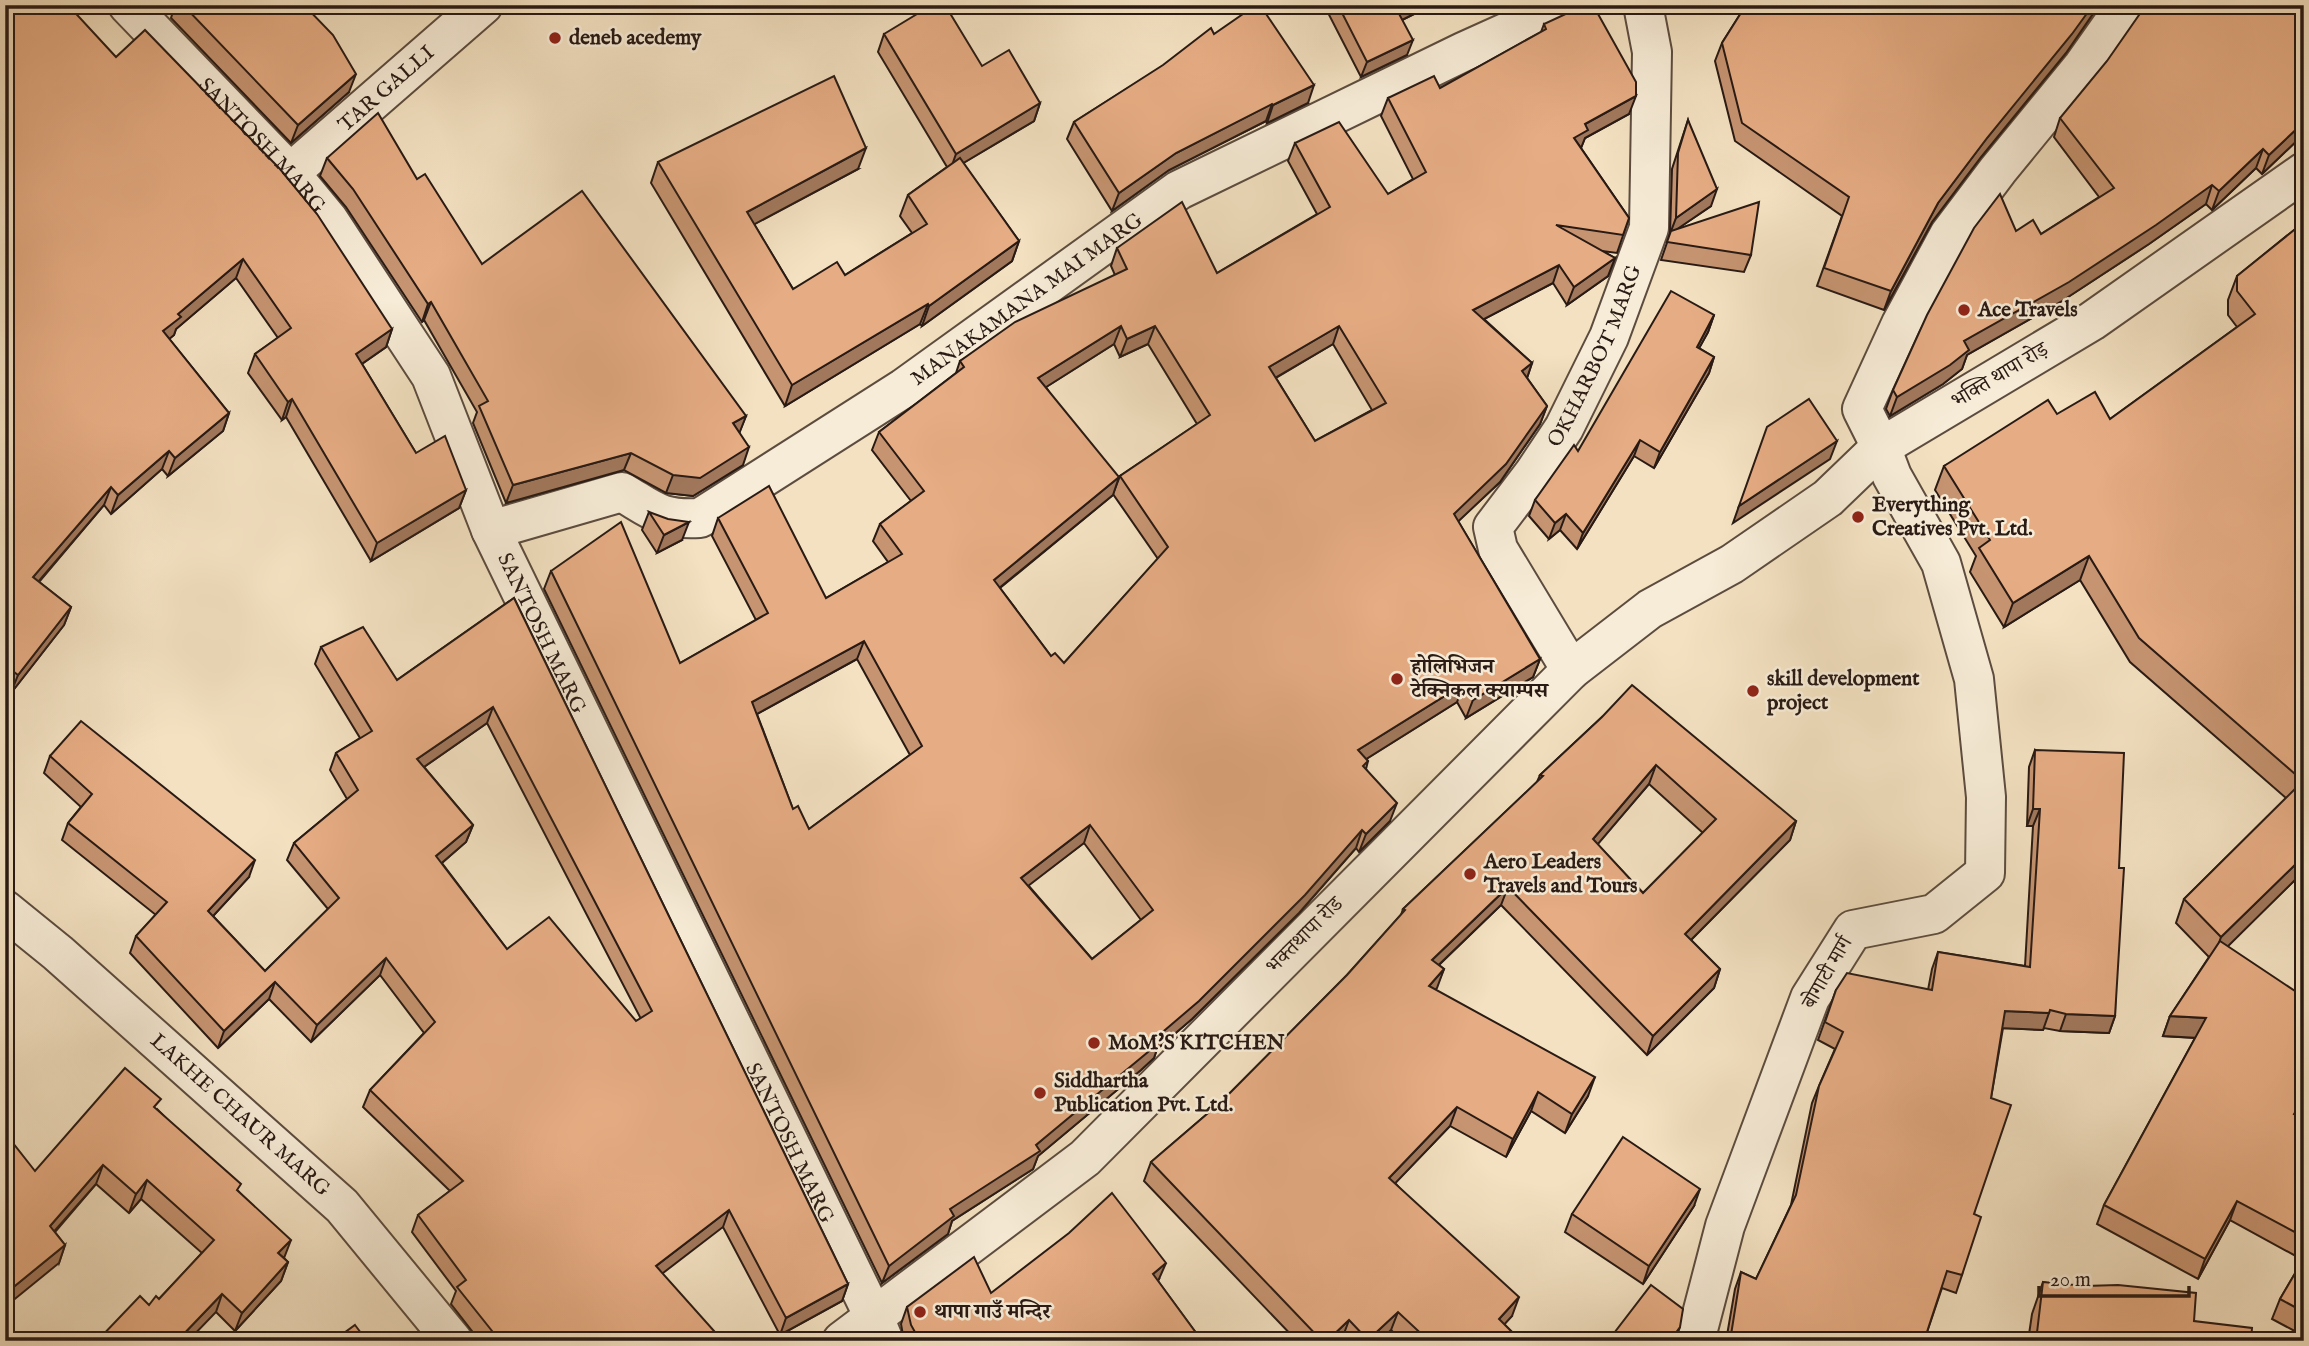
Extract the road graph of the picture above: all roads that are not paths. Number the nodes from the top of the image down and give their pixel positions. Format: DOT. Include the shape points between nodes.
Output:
graph roads {
  1 [pos="128,5"];
  2 [pos="483,5"];
  3 [pos="1567,5"];
  4 [pos="1643,5"];
  5 [pos="2126,5"];
  6 [pos="2304,172"];
  7 [pos="290,173"];
  8 [pos="1881,447"];
  9 [pos="491,530"];
  10 [pos="1770,537"];
  11 [pos="1571,670"];
  12 [pos="5,910"];
  13 [pos="879,1329"];
  14 [pos="453,1341"];
  15 [pos="842,1341"];
  16 [pos="1695,1341"];
  1 -- 7 [label="street, SANTOSH MARG"];
  2 -- 7 [label="street, TAR GALLI"];
  3 -- 9 [label="street, MANAKAMANA MAI MARG" via="1180,190 904,387 700,518 674,519 622,492"];
  4 -- 11 [label="street, OKHARBOT MARG" via="1652,52 1650,228 1609,337 1563,428 1493,527 1498,549"];
  5 -- 8 [label="street, बोगाटी मार्ग" via="1949,235 1863,403 1863,413"];
  6 -- 8 [label="street, भक्ति थापा रोड़" via="2092,321"];
  7 -- 9 [label="street, SANTOSH MARG" via="328,219 431,376"];
  8 -- 10 [label="street, भक्ति थापा रोड़" via="1828,498"];
  8 -- 16 [label="street, बोगाटी मार्ग" via="1892,476 1941,563 1974,679 1986,797 1985,873 1934,915 1853,930 1810,998 1725,1226"];
  9 -- 13 [label="street, SANTOSH MARG"];
  10 -- 11 [label="street, भक्तथापा रोड" via="1732,564 1650,609"];
  11 -- 13 [label="street, भक्तथापा रोड" via="1085,1158"];
  12 -- 14 [label="street, LAKHE CHAUR MARG" via="342,1206"];
  13 -- 15 [label="street, भक्तथापा रोड"];
}
